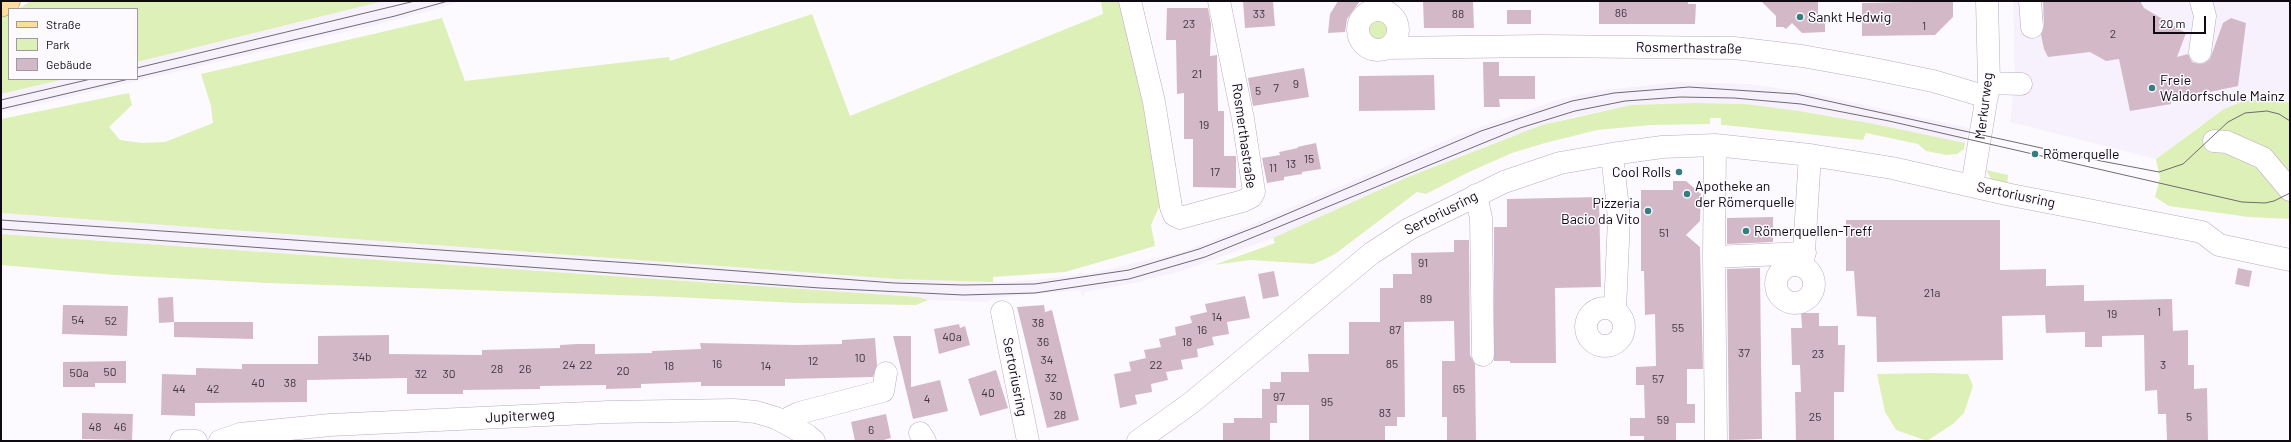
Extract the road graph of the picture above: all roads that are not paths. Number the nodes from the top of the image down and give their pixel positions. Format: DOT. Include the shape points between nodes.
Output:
graph roads {
  1 [pos="9,1"];
  2 [pos="1130,1"];
  3 [pos="1219,1"];
  4 [pos="1987,1"];
  5 [pos="2030,1"];
  6 [pos="2201,1"];
  7 [pos="1,6"];
  8 [pos="2032,27"];
  9 [pos="1387,48"];
  10 [pos="2200,52"];
  11 [pos="2021,84"];
  12 [pos="1988,90"];
  13 [pos="2214,141"];
  14 [pos="1715,145"];
  15 [pos="1612,154"];
  16 [pos="1810,154"];
  17 [pos="1972,186"];
  18 [pos="2290,190"];
  19 [pos="1476,195"];
  20 [pos="2290,244"];
  21 [pos="2219,245"];
  22 [pos="1714,257"];
  23 [pos="2290,260"];
  24 [pos="1615,310"];
  25 [pos="1002,312"];
  26 [pos="1482,355"];
  27 [pos="886,373"];
  28 [pos="783,421"];
  29 [pos="181,441"];
  30 [pos="196,441"];
  31 [pos="220,441"];
  32 [pos="814,441"];
  33 [pos="1028,441"];
  34 [pos="1138,441"];
  35 [pos="1716,441"];
  1 -- 7 [label="main road"];
  2 -- 3 [label="street, Rosmerthastraße" via="1154,102 1171,207 1174,215 1180,218 1243,201 1254,192 1243,119"];
  4 -- 12 [label="street, Merkurweg"];
  5 -- 8 [label="street"];
  6 -- 10 [label="street" via="2205,16"];
  9 -- 12 [label="street, Rosmerthastraße" via="1734,48 1802,56"];
  11 -- 12 [label="street, Rosmerthastraße"];
  12 -- 17 [label="street, Merkurweg"];
  13 -- 18 [label="street" via="2227,142 2263,158"];
  14 -- 15 [label="street, Sertoriusring" via="1662,147"];
  14 -- 16 [label="street, Sertoriusring"];
  14 -- 22 [label="street"];
  15 -- 19 [label="street, Sertoriusring" via="1560,163 1504,182"];
  15 -- 24 [label="street" via="1619,218"];
  16 -- 17 [label="street, Sertoriusring" via="1892,168"];
  16 -- 22 [label="street" via="1804,260"];
  17 -- 21 [label="street, Sertoriusring" via="2202,232"];
  19 -- 26 [label="street" via="1481,218"];
  19 -- 34 [label="street, Sertoriusring" via="1409,229 1372,253 1191,403"];
  20 -- 21 [label="street"];
  21 -- 23 [label="street, Sertoriusring"];
  22 -- 35 [label="street"];
  25 -- 33 [label="street, Sertoriusring"];
  27 -- 28 [label="street" via="883,391 799,413"];
  28 -- 31 [label="street, Jupiterweg" via="756,412 734,410 609,412 330,425 240,434"];
  28 -- 32 [label="street, Jupiterweg"];
  29 -- 30 [label="street"];
}
